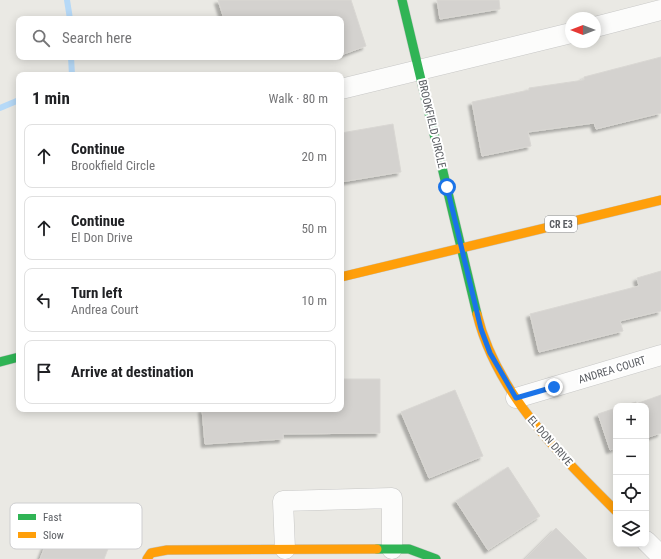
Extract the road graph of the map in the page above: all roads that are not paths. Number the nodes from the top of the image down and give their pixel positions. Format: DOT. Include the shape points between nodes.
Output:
graph roads {
  1 [pos="402,0"];
  2 [pos="661,10"];
  3 [pos="601,25"];
  4 [pos="565,34"];
  5 [pos="419,70"];
  6 [pos="344,88"];
  7 [pos="661,200"];
  8 [pos="462,248"];
  9 [pos="344,276"];
  10 [pos="661,355"];
  11 [pos="16,359"];
  12 [pos="0,362"];
  13 [pos="516,398"];
  14 [pos="613,508"];
  15 [pos="649,544"];
  16 [pos="285,549"];
  17 [pos="392,549"];
  18 [pos="661,556"];
  19 [pos="147,559"];
  20 [pos="436,559"];
  1 -- 5 [label="street, BROOKFIELD CIRCLE"];
  2 -- 3 [label="street"];
  4 -- 5 [label="street, BROOKFIELD CIRCLE"];
  5 -- 6 [label="street"];
  5 -- 8 [label="street, BROOKFIELD CIRCLE"];
  7 -- 8 [label="street, CR E3"];
  8 -- 9 [label="street, CR E3"];
  8 -- 13 [label="street, EL DON DRIVE" via="481,329 490,353"];
  10 -- 13 [label="street, ANDREA COURT"];
  11 -- 12 [label="street"];
  13 -- 14 [label="street, EL DON DRIVE" via="550,444"];
  15 -- 18 [label="street"];
  16 -- 17 [label="street"];
  16 -- 17 [label="street" via="283,501 392,498"];
  16 -- 19 [label="street" via="167,550 151,553"];
  17 -- 20 [label="street" via="409,549"];
}
